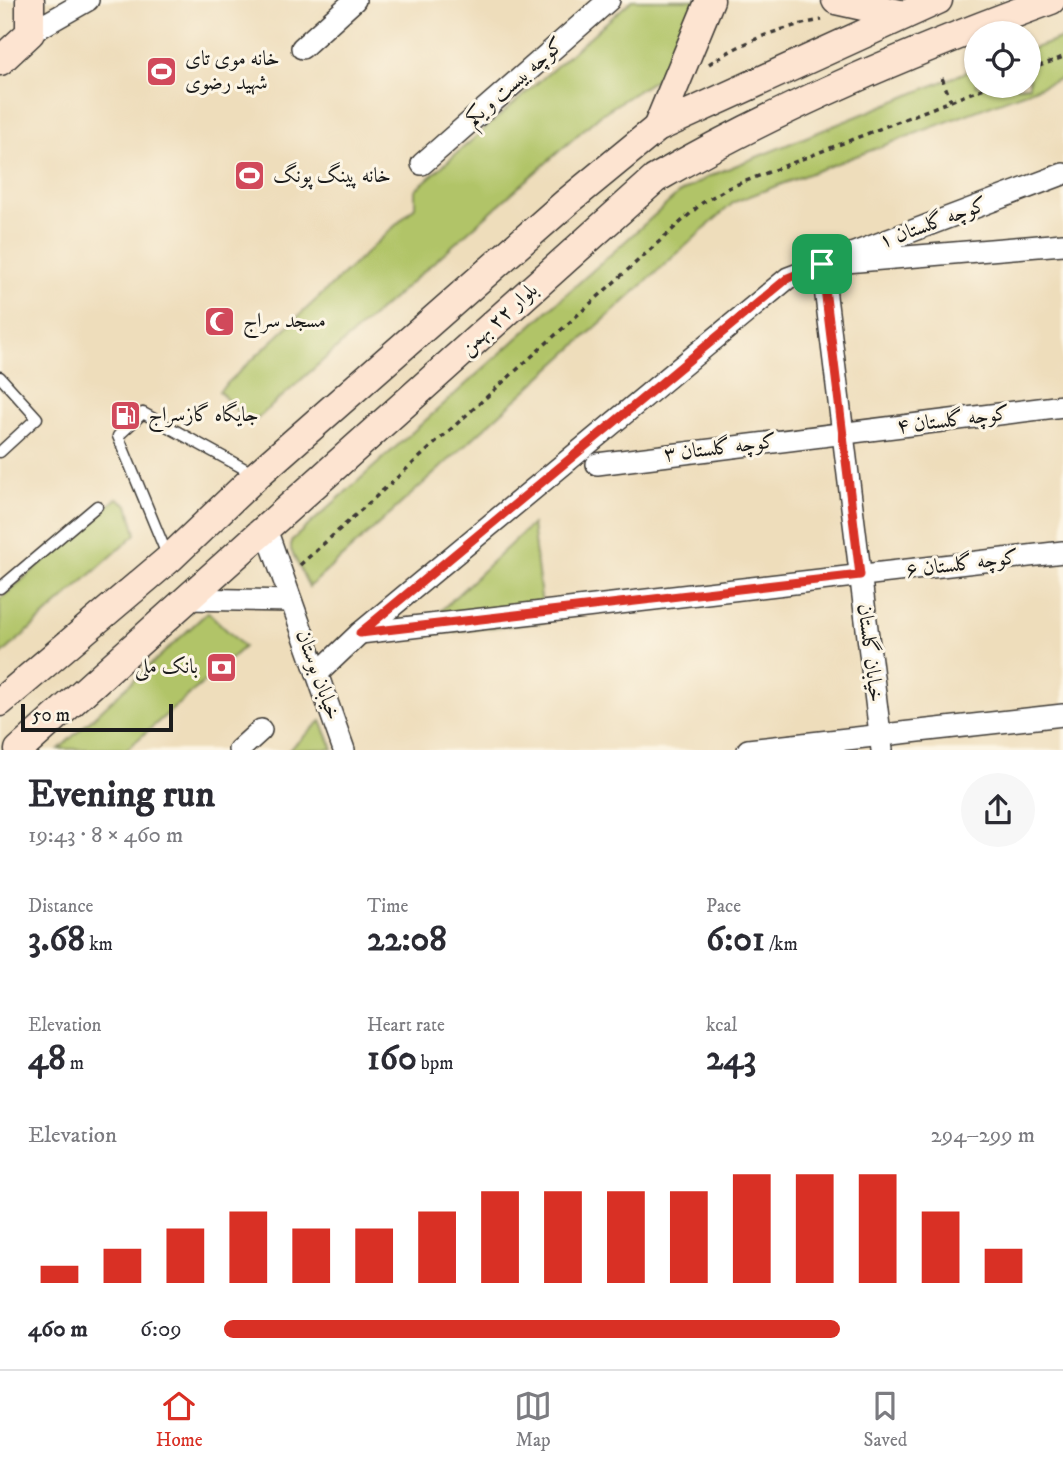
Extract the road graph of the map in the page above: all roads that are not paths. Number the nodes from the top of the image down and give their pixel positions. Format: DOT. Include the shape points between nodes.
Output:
graph roads {
  1 [pos="30,0"];
  2 [pos="88,0"];
  3 [pos="355,0"];
  4 [pos="608,0"];
  5 [pos="710,0"];
  6 [pos="938,0"];
  7 [pos="1051,0"];
  8 [pos="830,10"];
  9 [pos="904,15"];
  10 [pos="1063,15"];
  11 [pos="30,33"];
  12 [pos="953,36"];
  13 [pos="302,48"];
  14 [pos="0,61"];
  15 [pos="657,128"];
  16 [pos="422,164"];
  17 [pos="1063,174"];
  18 [pos="1063,244"];
  19 [pos="822,264"];
  20 [pos="0,377"];
  21 [pos="1063,406"];
  22 [pos="843,433"];
  23 [pos="0,452"];
  24 [pos="597,464"];
  25 [pos="257,475"];
  26 [pos="97,506"];
  27 [pos="266,529"];
  28 [pos="1063,552"];
  29 [pos="169,559"];
  30 [pos="860,575"];
  31 [pos="0,588"];
  32 [pos="188,599"];
  33 [pos="291,601"];
  34 [pos="360,633"];
  35 [pos="318,673"];
  36 [pos="0,702"];
  37 [pos="1063,715"];
  38 [pos="261,730"];
  39 [pos="881,742"];
  40 [pos="19,750"];
  41 [pos="239,750"];
  42 [pos="344,750"];
  43 [pos="748,750"];
  1 -- 11 [label="main road"];
  2 -- 11 [label="street"];
  3 -- 13 [label="street"];
  4 -- 16 [label="street, کوچه بیست و یکم"];
  5 -- 15 [label="main road"];
  6 -- 9 [label="main road, بلوار ۲۲ بهمن"];
  7 -- 12 [label="main road, بلوار ۲۲ بهمن"];
  8 -- 9 [label="main road"];
  9 -- 15 [label="main road, بلوار ۲۲ بهمن"];
  10 -- 12 [label="main road"];
  11 -- 14 [label="main road"];
  12 -- 27 [label="main road, بلوار ۲۲ بهمن" via="720,142 655,178"];
  15 -- 25 [label="main road, بلوار ۲۲ بهمن"];
  17 -- 19 [label="street, کوچه گلستان ۱"];
  18 -- 19 [label="street"];
  19 -- 22 [label="street, خیابان گلستان"];
  19 -- 34 [label="street, کوچه گلستان ۱" via="788,278"];
  20 -- 23 [label="lane" via="37,418"];
  21 -- 22 [label="street, کوچه گلستان ۴"];
  22 -- 24 [label="street, کوچه گلستان ۳"];
  22 -- 30 [label="street, خیابان گلستان"];
  25 -- 29 [label="main road, بلوار ۲۲ بهمن"];
  25 -- 29 [label="lane" via="143,413 118,436"];
  26 -- 31 [label="lane"];
  27 -- 32 [label="main road, بلوار ۲۲ بهمن"];
  27 -- 33 [label="street, خیابان بوستان"];
  28 -- 30 [label="street, کوچه گلستان ۶"];
  29 -- 36 [label="main road, بلوار ۲۲ بهمن"];
  30 -- 34 [label="street, کوچه گلستان ۶"];
  30 -- 39 [label="street, خیابان گلستان"];
  32 -- 33 [label="street"];
  32 -- 40 [label="main road, بلوار ۲۲ بهمن"];
  33 -- 35 [label="street, خیابان بوستان"];
  34 -- 35 [label="street, کوچه گلستان ۱"];
  35 -- 42 [label="street, خیابان بوستان"];
  37 -- 39 [label="street"];
  38 -- 41 [label="street"];
  39 -- 43 [label="street"];
}
